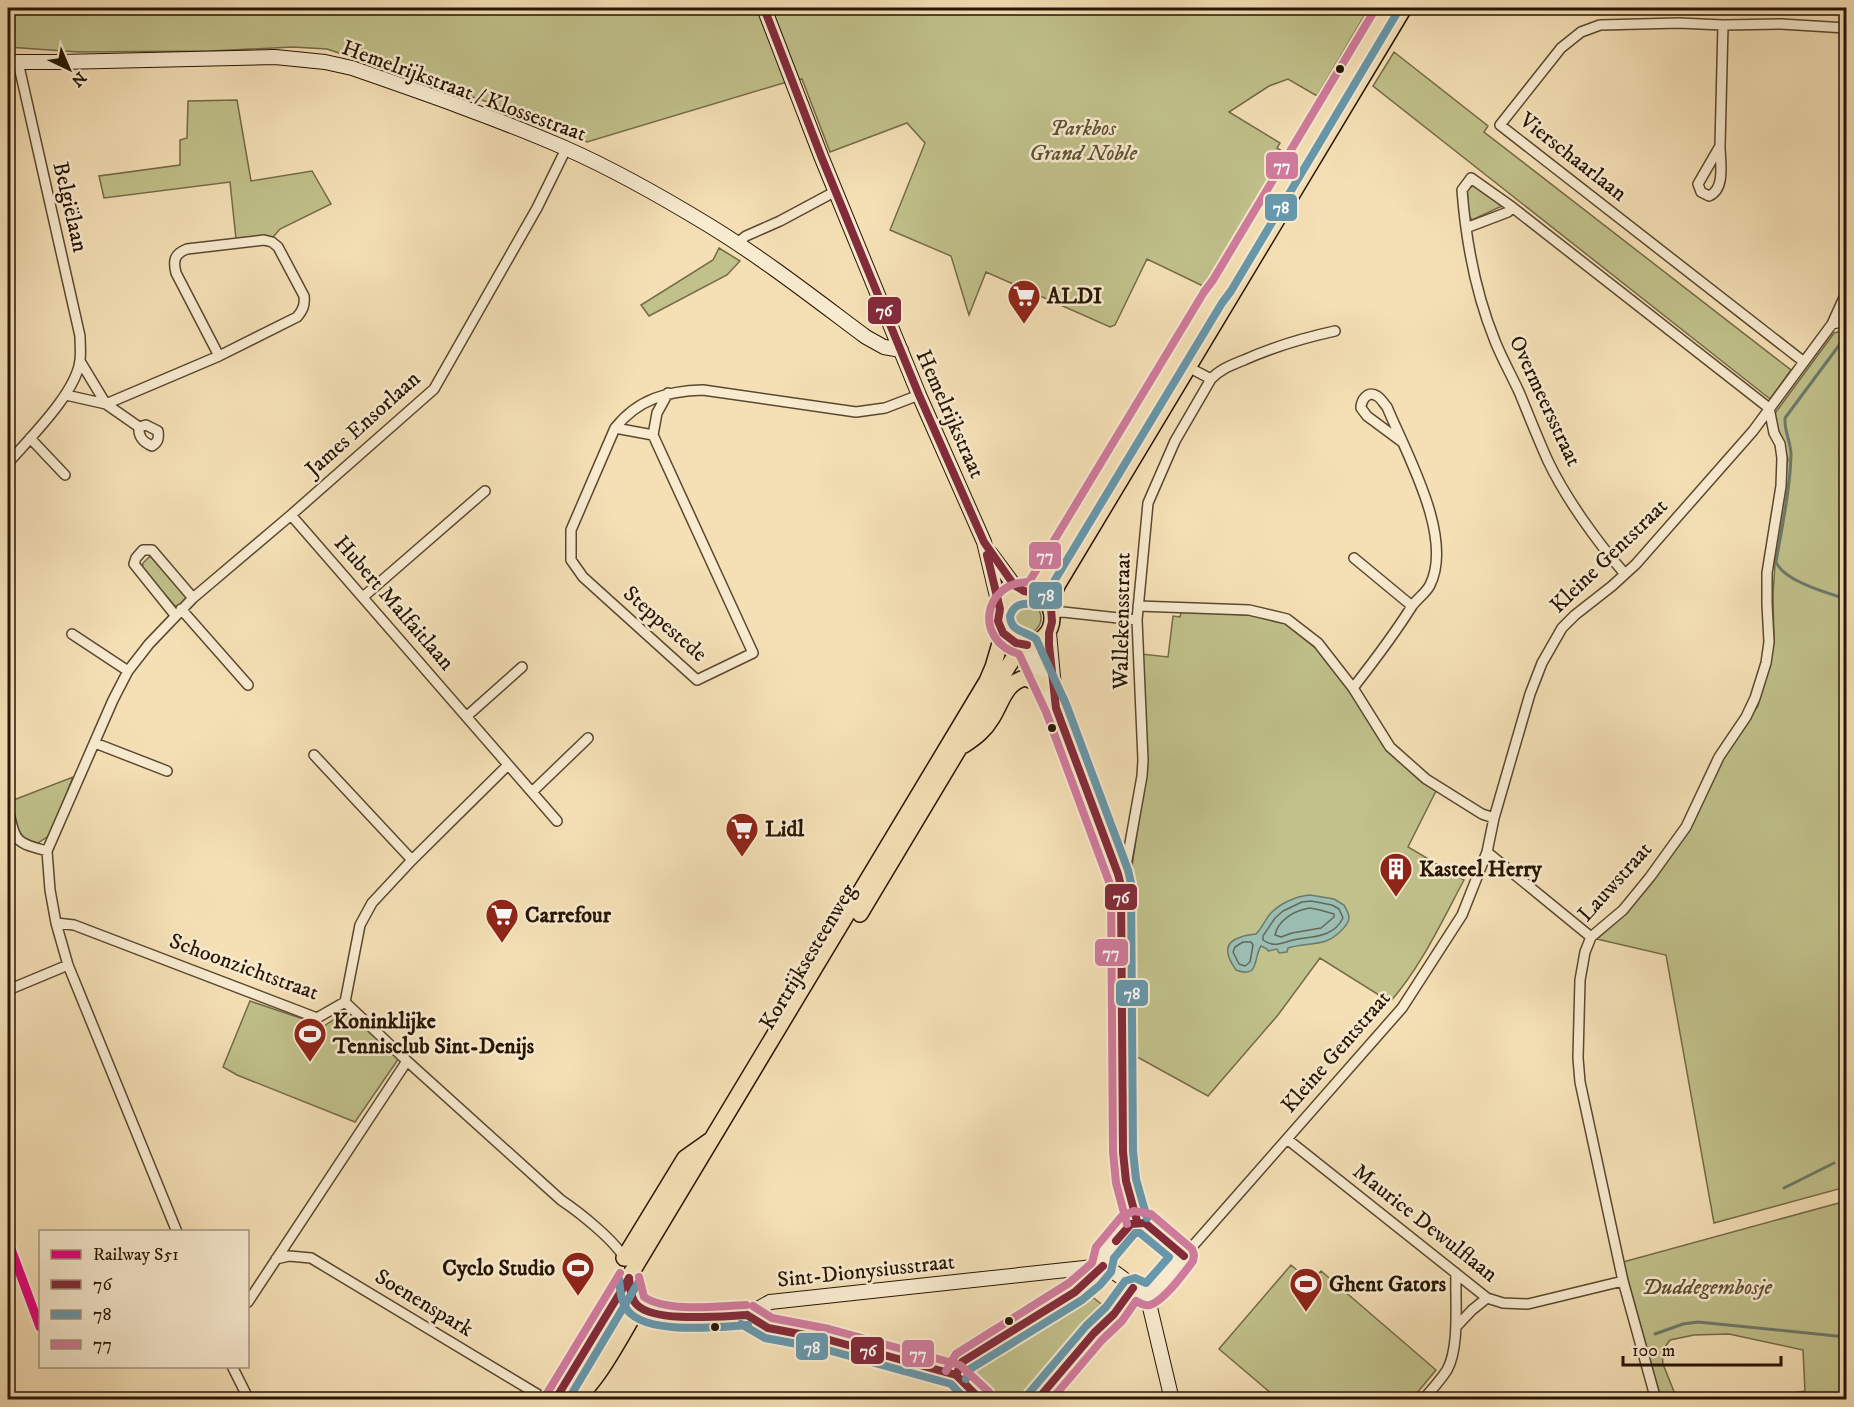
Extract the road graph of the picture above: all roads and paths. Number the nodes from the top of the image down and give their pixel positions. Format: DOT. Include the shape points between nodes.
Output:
graph roads {
  1 [pos="764,8"];
  2 [pos="1388,8"];
  3 [pos="1404,8"];
  4 [pos="1723,26"];
  5 [pos="1846,27"];
  6 [pos="13,62"];
  7 [pos="1720,146"];
  8 [pos="566,149"];
  9 [pos="836,191"];
  10 [pos="1512,207"];
  11 [pos="1466,228"];
  12 [pos="737,243"];
  13 [pos="1846,293"];
  14 [pos="1846,321"];
  15 [pos="1832,324"];
  16 [pos="1335,331"];
  17 [pos="901,350"];
  18 [pos="219,356"];
  19 [pos="80,361"];
  20 [pos="1804,362"];
  21 [pos="1188,367"];
  22 [pos="1211,378"];
  23 [pos="668,393"];
  24 [pos="66,395"];
  25 [pos="919,395"];
  26 [pos="106,404"];
  27 [pos="1769,408"];
  28 [pos="139,427"];
  29 [pos="615,428"];
  30 [pos="653,435"];
  31 [pos="30,438"];
  32 [pos="1402,442"];
  33 [pos="8,464"];
  34 [pos="65,475"];
  35 [pos="485,491"];
  36 [pos="291,515"];
  37 [pos="984,542"];
  38 [pos="1354,558"];
  39 [pos="1625,574"];
  40 [pos="1029,592"];
  41 [pos="363,597"];
  42 [pos="194,598"];
  43 [pos="1138,606"];
  44 [pos="1413,606"];
  45 [pos="1000,609"];
  46 [pos="1052,610"];
  47 [pos="178,612"];
  48 [pos="1137,620"];
  49 [pos="1003,633"];
  50 [pos="1049,633"];
  51 [pos="72,634"];
  52 [pos="1025,645"];
  53 [pos="522,668"];
  54 [pos="128,671"];
  55 [pos="1044,685"];
  56 [pos="248,686"];
  57 [pos="1353,688"];
  58 [pos="1056,708"];
  59 [pos="467,716"];
  60 [pos="588,738"];
  61 [pos="95,743"];
  62 [pos="960,748"];
  63 [pos="314,755"];
  64 [pos="508,765"];
  65 [pos="167,771"];
  66 [pos="532,792"];
  67 [pos="8,809"];
  68 [pos="1494,818"];
  69 [pos="557,821"];
  70 [pos="11,836"];
  71 [pos="49,847"];
  72 [pos="1487,852"];
  73 [pos="412,860"];
  74 [pos="1118,874"];
  75 [pos="56,923"];
  76 [pos="1591,937"];
  77 [pos="68,965"];
  78 [pos="8,990"];
  79 [pos="345,1002"];
  80 [pos="407,1061"];
  81 [pos="714,1137"];
  82 [pos="1287,1139"];
  83 [pos="1137,1221"];
  84 [pos="176,1230"];
  85 [pos="1184,1256"];
  86 [pos="624,1258"];
  87 [pos="276,1259"];
  88 [pos="1103,1266"];
  89 [pos="1456,1273"];
  90 [pos="1623,1281"];
  91 [pos="1133,1288"];
  92 [pos="633,1292"];
  93 [pos="1147,1295"];
  94 [pos="1487,1298"];
  95 [pos="249,1300"];
  96 [pos="747,1316"];
  97 [pos="1456,1327"];
  98 [pos="233,1368"];
  99 [pos="956,1375"];
  100 [pos="249,1400"];
  101 [pos="547,1400"];
  102 [pos="555,1400"];
  103 [pos="567,1400"];
  104 [pos="573,1400"];
  105 [pos="982,1400"];
  106 [pos="1037,1400"];
  107 [pos="1172,1400"];
  108 [pos="1423,1400"];
  109 [pos="1656,1400"];
  1 -- 9 [label="street"];
  2 -- 40 [label="main road" via="1222,286"];
  3 -- 21 [label="main road"];
  4 -- 5 [label="street, Vierschaarlaan"];
  4 -- 7 [label="street"];
  4 -- 20 [label="street, Vierschaarlaan" via="1600,25 1581,32 1561,48 1500,125"];
  6 -- 8 [label="street, Hemelrijkstraat / Klossestraat" via="275,57 325,62 379,77"];
  6 -- 19 [label="street, Belgiëlaan" via="80,336"];
  7 -- 7 [label="street" via="1698,184 1701,192 1709,196 1720,186"];
  8 -- 12 [label="street, Hemelrijkstraat / Klossestraat" via="642,187"];
  8 -- 36 [label="street, James Ensorlaan" via="435,389"];
  9 -- 12 [label="street"];
  9 -- 17 [label="street"];
  10 -- 11 [label="street"];
  10 -- 11 [label="street, Overmeersstraat" via="1471,178 1462,190"];
  10 -- 27 [label="street, Overmeersstraat"];
  11 -- 39 [label="street, Overmeersstraat" via="1480,301 1549,463 1586,523"];
  12 -- 17 [label="street, Hemelrijkstraat" via="866,337"];
  13 -- 15 [label="street, Kleine Gentstraat"];
  14 -- 15 [label="street"];
  15 -- 20 [label="street, Kleine Gentstraat"];
  16 -- 22 [label="street" via="1264,351"];
  17 -- 25 [label="street, Hemelrijkstraat"];
  18 -- 18 [label="street" via="176,273 174,258 187,249 272,242 304,296 303,310 296,318"];
  18 -- 26 [label="street"];
  19 -- 24 [label="street, Belgiëlaan"];
  19 -- 26 [label="street, Belgiëlaan"];
  20 -- 27 [label="street, Kleine Gentstraat"];
  21 -- 22 [label="street"];
  21 -- 46 [label="main road" via="1058,584"];
  22 -- 43 [label="street, Wallekensstraat" via="1175,441 1148,503"];
  23 -- 25 [label="street, Steppestede" via="703,390 856,412 885,408"];
  23 -- 29 [label="street, Steppestede" via="646,401"];
  23 -- 30 [label="street" via="657,413"];
  24 -- 26 [label="street, Belgiëlaan"];
  24 -- 31 [label="street, Belgiëlaan"];
  25 -- 37 [label="street, Hemelrijkstraat"];
  26 -- 28 [label="street, Belgiëlaan"];
  27 -- 39 [label="street, Kleine Gentstraat" via="1687,508"];
  27 -- 76 [label="street, Lauwstraat" via="1780,444 1781,486 1767,573 1769,642 1755,698 1719,757 1686,827 1623,910"];
  29 -- 30 [label="street"];
  29 -- 30 [label="street, Steppestede" via="571,530 571,560 583,577 697,680 753,653"];
  31 -- 33 [label="street, Belgiëlaan"];
  31 -- 34 [label="street"];
  32 -- 32 [label="street" via="1387,407 1378,396 1366,396 1361,408 1367,416"];
  32 -- 44 [label="street" via="1428,502 1436,533 1436,561 1430,586"];
  35 -- 41 [label="street"];
  36 -- 41 [label="street, Hubert Malfaitlaan"];
  36 -- 42 [label="street, James Ensorlaan"];
  37 -- 40 [label="street, Hemelrijkstraat" via="1014,585"];
  37 -- 45 [label="street, Hemelrijkstraat"];
  38 -- 44 [label="street"];
  39 -- 68 [label="street, Kleine Gentstraat" via="1562,628 1542,663"];
  40 -- 45 [label="main road" via="1013,594"];
  40 -- 46 [label="main road" via="1045,598"];
  41 -- 59 [label="street, Hubert Malfaitlaan"];
  42 -- 47 [label="street, James Ensorlaan"];
  42 -- 47 [label="street" via="152,550 143,550 134,564"];
  43 -- 48 [label="street, Wallekensstraat"];
  43 -- 57 [label="street" via="1248,610 1287,619 1318,643"];
  44 -- 57 [label="street"];
  45 -- 49 [label="main road" via="998,621"];
  46 -- 48 [label="street"];
  46 -- 50 [label="main road"];
  47 -- 54 [label="street, James Ensorlaan"];
  47 -- 56 [label="street"];
  48 -- 74 [label="street, Wallekensstraat" via="1142,776 1127,860"];
  49 -- 52 [label="main road"];
  49 -- 81 [label="main road, Kortrijksesteenweg" via="987,681"];
  50 -- 52 [label="main road"];
  50 -- 58 [label="street"];
  51 -- 54 [label="street"];
  52 -- 55 [label="street"];
  52 -- 62 [label="main road, Kortrijksesteenweg"];
  53 -- 59 [label="street"];
  54 -- 61 [label="street, James Ensorlaan"];
  55 -- 58 [label="street"];
  55 -- 62 [label="main road" via="1025,678 1014,682 982,733"];
  57 -- 68 [label="street" via="1390,747 1426,779"];
  58 -- 74 [label="street"];
  59 -- 64 [label="street, Hubert Malfaitlaan"];
  60 -- 66 [label="street"];
  61 -- 65 [label="street"];
  61 -- 71 [label="street, James Ensorlaan"];
  62 -- 92 [label="main road, Kortrijksesteenweg"];
  63 -- 73 [label="street"];
  64 -- 66 [label="street, Hubert Malfaitlaan"];
  64 -- 73 [label="street"];
  66 -- 69 [label="street, Hubert Malfaitlaan"];
  67 -- 70 [label="street"];
  68 -- 72 [label="street, Kleine Gentstraat"];
  70 -- 71 [label="street" via="24,845"];
  71 -- 75 [label="street"];
  72 -- 76 [label="street"];
  72 -- 82 [label="street, Kleine Gentstraat" via="1462,915 1402,1008"];
  73 -- 79 [label="street" via="372,903 360,925"];
  74 -- 83 [label="street" via="1123,1152"];
  75 -- 77 [label="street"];
  75 -- 79 [label="street, Schoonzichtstraat" via="74,925 317,1018"];
  76 -- 90 [label="street, Lauwstraat" via="1580,980 1580,1082"];
  77 -- 78 [label="street"];
  77 -- 84 [label="street"];
  79 -- 80 [label="street, Schoonzichtstraat"];
  80 -- 86 [label="street, Schoonzichtstraat" via="576,1210"];
  80 -- 87 [label="street"];
  81 -- 86 [label="main road" via="685,1158"];
  81 -- 92 [label="main road, Kortrijksesteenweg"];
  82 -- 85 [label="street, Kleine Gentstraat"];
  82 -- 89 [label="street, Maurice Dewulflaan"];
  83 -- 85 [label="street" via="1145,1223"];
  83 -- 88 [label="street" via="1129,1224 1105,1253"];
  85 -- 93 [label="street"];
  86 -- 92 [label="street"];
  87 -- 95 [label="street"];
  87 -- 101 [label="street, Soenenspark" via="311,1258"];
  88 -- 91 [label="street" via="1114,1270"];
  88 -- 96 [label="street, Sint-Dionysiusstraat" via="770,1302"];
  88 -- 99 [label="street" via="1076,1292 962,1362"];
  89 -- 94 [label="street, Maurice Dewulflaan"];
  89 -- 97 [label="street"];
  90 -- 94 [label="street, Maurice Dewulflaan" via="1528,1304"];
  90 -- 109 [label="street, Lauwstraat"];
  91 -- 93 [label="street"];
  91 -- 106 [label="street"];
  92 -- 96 [label="street, Sint-Dionysiusstraat" via="652,1314"];
  92 -- 102 [label="main road, Kortrijksesteenweg"];
  92 -- 103 [label="main road, Kortrijksesteenweg"];
  92 -- 104 [label="main road, Kortrijksesteenweg" via="590,1385"];
  93 -- 107 [label="street"];
  94 -- 97 [label="street"];
  96 -- 99 [label="street" via="768,1328 825,1339"];
  97 -- 108 [label="street" via="1447,1369"];
  98 -- 100 [label="street"];
  99 -- 105 [label="street"];
}
